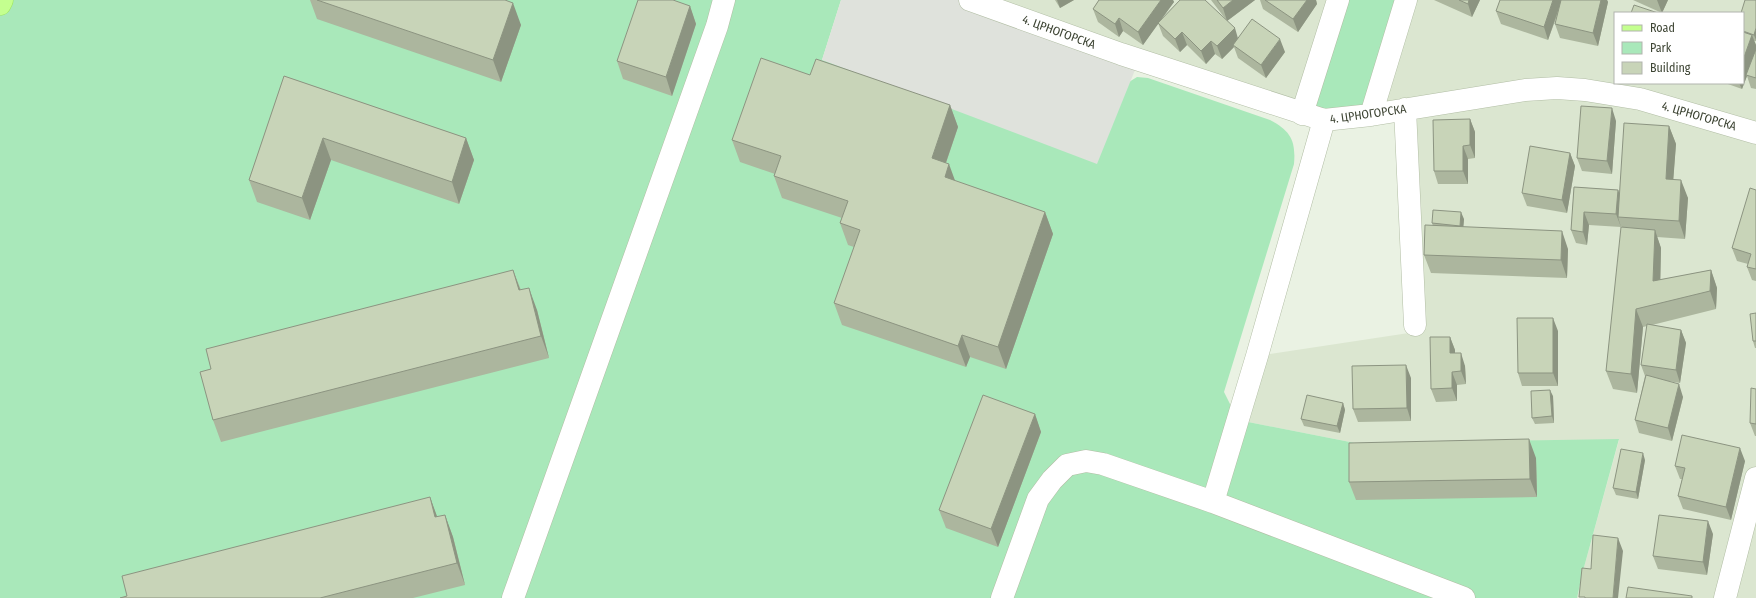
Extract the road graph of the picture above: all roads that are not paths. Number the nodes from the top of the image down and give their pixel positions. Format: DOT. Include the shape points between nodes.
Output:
graph roads {
  1 [pos="2,0"];
  2 [pos="724,0"];
  3 [pos="970,0"];
  4 [pos="1338,0"];
  5 [pos="1406,0"];
  6 [pos="0,4"];
  7 [pos="1014,7"];
  8 [pos="1405,109"];
  9 [pos="1302,114"];
  10 [pos="1371,115"];
  11 [pos="1324,120"];
  12 [pos="1756,133"];
  13 [pos="1415,325"];
  14 [pos="1756,478"];
  15 [pos="1213,502"];
  16 [pos="513,598"];
  17 [pos="1002,598"];
  18 [pos="1464,598"];
  19 [pos="1725,598"];
  1 -- 6 [label="main road"];
  2 -- 16 [label="street" via="717,26"];
  3 -- 7 [label="street, 4. ЦРНОГОРСКА"];
  4 -- 9 [label="street"];
  5 -- 10 [label="street"];
  7 -- 9 [label="street, 4. ЦРНОГОРСКА" via="1121,54"];
  8 -- 10 [label="street, 4. ЦРНОГОРСКА"];
  8 -- 12 [label="street, 4. ЦРНОГОРСКА" via="1525,90 1557,88 1640,99"];
  8 -- 13 [label="street"];
  9 -- 11 [label="street, 4. ЦРНОГОРСКА"];
  10 -- 11 [label="street, 4. ЦРНОГОРСКА"];
  11 -- 15 [label="street"];
  14 -- 19 [label="street"];
  15 -- 17 [label="street" via="1103,464 1086,461 1067,466 1052,480 1038,499"];
  15 -- 18 [label="street"];
}
